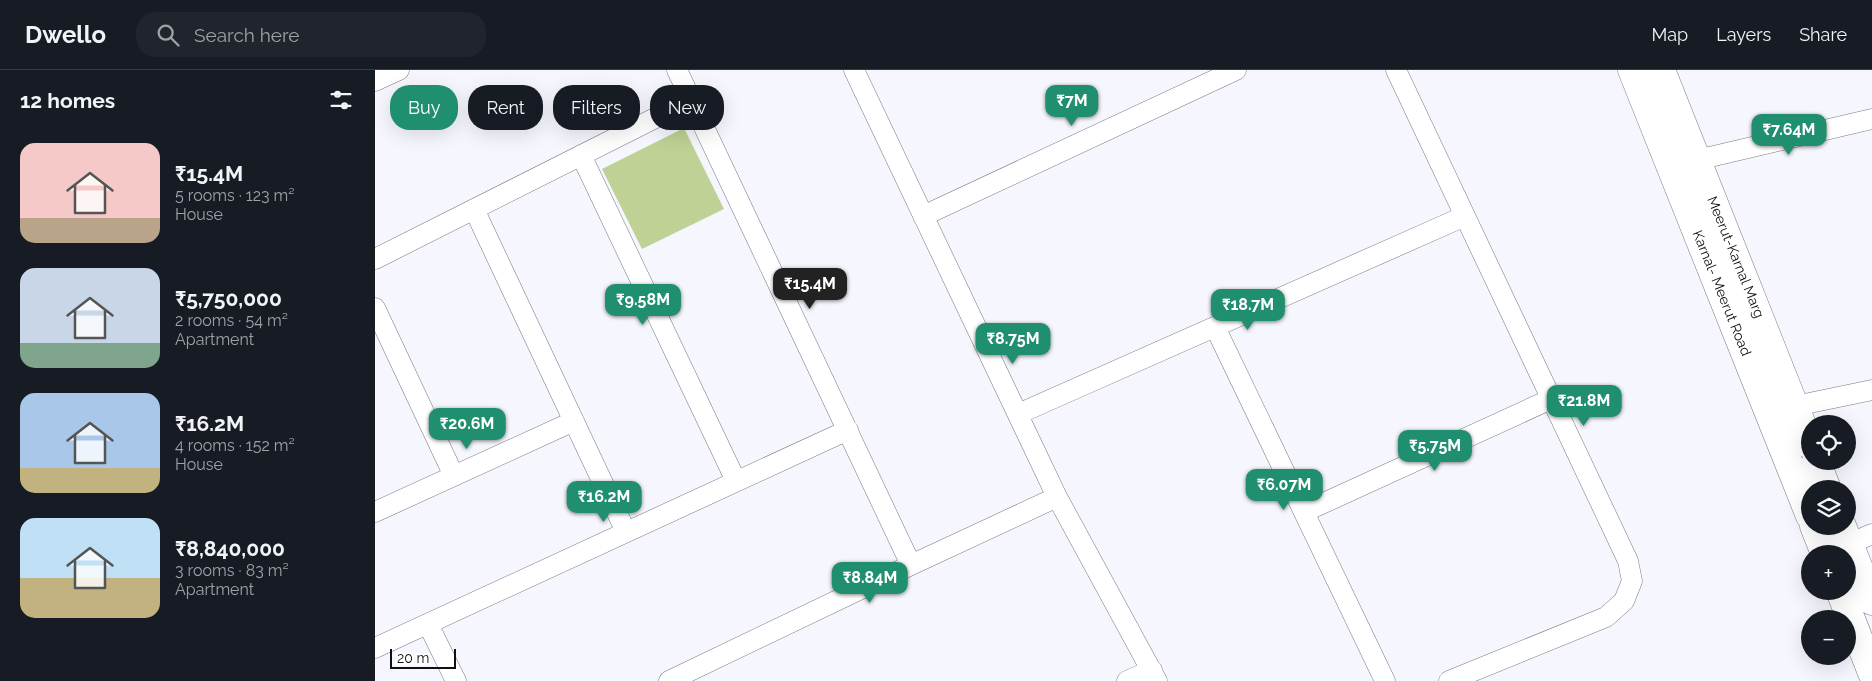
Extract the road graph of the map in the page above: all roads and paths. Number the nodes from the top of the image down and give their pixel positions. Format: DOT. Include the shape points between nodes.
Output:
graph roads {
  1 [pos="399,70"];
  2 [pos="677,70"];
  3 [pos="854,70"];
  4 [pos="1236,70"];
  5 [pos="1396,70"];
  6 [pos="1632,70"];
  7 [pos="1661,70"];
  8 [pos="375,82"];
  9 [pos="684,85"];
  10 [pos="1872,119"];
  11 [pos="650,120"];
  12 [pos="705,130"];
  13 [pos="581,155"];
  14 [pos="1697,160"];
  15 [pos="474,209"];
  16 [pos="923,216"];
  17 [pos="1465,216"];
  18 [pos="375,259"];
  19 [pos="375,308"];
  20 [pos="1215,326"];
  21 [pos="1872,390"];
  22 [pos="1551,399"];
  23 [pos="1795,406"];
  24 [pos="1018,414"];
  25 [pos="574,421"];
  26 [pos="1801,422"];
  27 [pos="848,430"];
  28 [pos="454,476"];
  29 [pos="736,481"];
  30 [pos="1801,493"];
  31 [pos="1057,497"];
  32 [pos="375,512"];
  33 [pos="1304,512"];
  34 [pos="626,532"];
  35 [pos="1847,539"];
  36 [pos="911,564"];
  37 [pos="1844,600"];
  38 [pos="1872,601"];
  39 [pos="428,624"];
  40 [pos="375,648"];
  41 [pos="1872,673"];
  42 [pos="1154,676"];
  43 [pos="456,681"];
  44 [pos="669,681"];
  45 [pos="1127,681"];
  46 [pos="1385,681"];
  47 [pos="1449,681"];
  1 -- 8 [label="street"];
  2 -- 9 [label="street"];
  3 -- 16 [label="street"];
  4 -- 16 [label="street"];
  5 -- 17 [label="street"];
  6 -- 30 [label="highway, Karnal- Meerut Road"];
  7 -- 14 [label="highway, Meerut-Karnal Marg"];
  10 -- 14 [label="street"];
  11 -- 13 [label="street"];
  12 -- 27 [label="street"];
  13 -- 15 [label="street"];
  13 -- 29 [label="street"];
  14 -- 23 [label="highway, Meerut-Karnal Marg"];
  15 -- 18 [label="street"];
  15 -- 25 [label="street"];
  16 -- 24 [label="street"];
  17 -- 20 [label="street"];
  17 -- 22 [label="street"];
  19 -- 28 [label="street"];
  20 -- 24 [label="street"];
  20 -- 33 [label="street"];
  21 -- 23 [label="street"];
  22 -- 33 [label="street"];
  22 -- 47 [label="street" via="1628,561 1631,581 1624,601 1606,617"];
  23 -- 26 [label="highway, Meerut-Karnal Marg"];
  24 -- 31 [label="street"];
  25 -- 28 [label="street"];
  25 -- 34 [label="street"];
  27 -- 29 [label="street"];
  27 -- 36 [label="street"];
  28 -- 32 [label="street"];
  29 -- 34 [label="street"];
  31 -- 36 [label="street"];
  31 -- 42 [label="street"];
  33 -- 46 [label="street"];
  34 -- 39 [label="street"];
  35 -- 38 [label="highway"];
  36 -- 44 [label="street"];
  37 -- 41 [label="highway"];
  39 -- 40 [label="street"];
  39 -- 43 [label="street"];
  42 -- 45 [label="street"];
}
